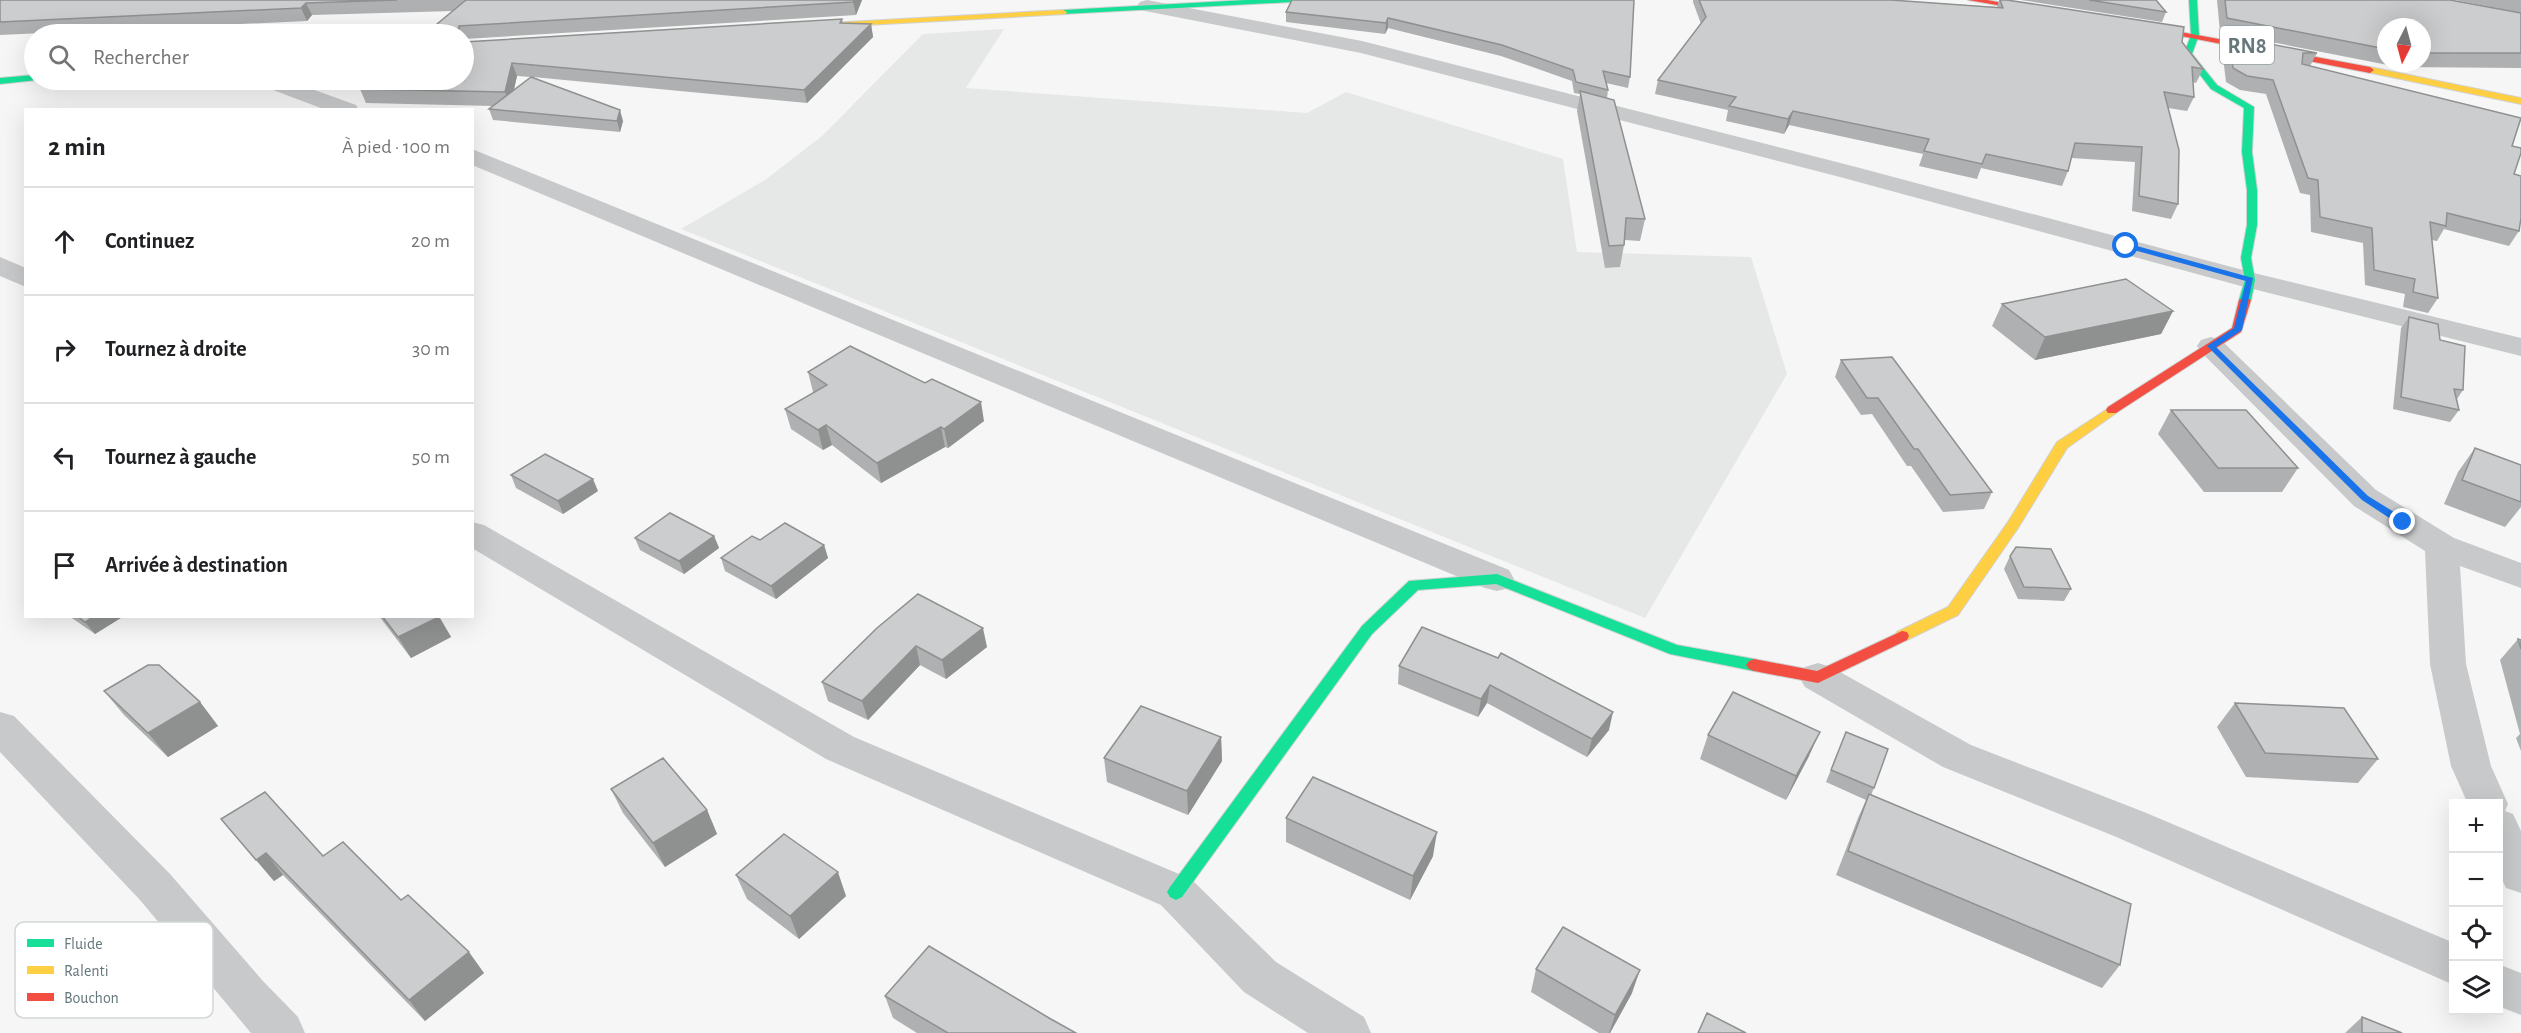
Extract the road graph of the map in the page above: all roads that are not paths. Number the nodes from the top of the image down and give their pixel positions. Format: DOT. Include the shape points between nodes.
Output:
graph roads {
  1 [pos="1292,0"];
  2 [pos="1972,0"];
  3 [pos="2193,0"];
  4 [pos="1147,6"];
  5 [pos="2054,13"];
  6 [pos="2124,24"];
  7 [pos="793,27"];
  8 [pos="2195,34"];
  9 [pos="24,79"];
  10 [pos="0,81"];
  11 [pos="295,90"];
  12 [pos="2521,101"];
  13 [pos="343,108"];
  14 [pos="474,157"];
  15 [pos="0,265"];
  16 [pos="24,278"];
  17 [pos="2250,280"];
  18 [pos="2521,320"];
  19 [pos="2456,332"];
  20 [pos="2211,346"];
  21 [pos="2521,347"];
  22 [pos="474,534"];
  23 [pos="2442,546"];
  24 [pos="2521,576"];
  25 [pos="1497,579"];
  26 [pos="1818,677"];
  27 [pos="0,727"];
  28 [pos="2486,799"];
  29 [pos="2503,835"];
  30 [pos="2521,875"];
  31 [pos="1176,892"];
  32 [pos="184,922"];
  33 [pos="213,956"];
  34 [pos="2449,963"];
  35 [pos="2503,987"];
  36 [pos="2521,994"];
  37 [pos="282,1033"];
  38 [pos="1348,1033"];
  1 -- 4 [label="street"];
  2 -- 5 [label="street"];
  3 -- 8 [label="street"];
  4 -- 7 [label="street"];
  4 -- 17 [label="street" via="1362,47"];
  6 -- 8 [label="street, RN8"];
  8 -- 12 [label="street, RN8"];
  8 -- 17 [label="street" via="2188,54 2214,87 2248,107 2252,225 2246,258"];
  9 -- 10 [label="street"];
  11 -- 13 [label="street"];
  14 -- 25 [label="street"];
  15 -- 16 [label="street"];
  17 -- 19 [label="street"];
  17 -- 20 [label="street" via="2237,330"];
  18 -- 19 [label="street" via="2512,325"];
  19 -- 21 [label="street"];
  20 -- 23 [label="street" via="2365,498"];
  20 -- 26 [label="street" via="2062,445 1953,611"];
  22 -- 31 [label="street" via="840,748"];
  23 -- 24 [label="street"];
  23 -- 28 [label="street" via="2448,664 2471,766"];
  25 -- 26 [label="street" via="1675,650"];
  25 -- 31 [label="street" via="1414,585 1367,630"];
  26 -- 34 [label="street" via="1957,756 2171,842"];
  27 -- 32 [label="street"];
  29 -- 30 [label="street"];
  31 -- 38 [label="street" via="1260,977"];
  33 -- 37 [label="street"];
  35 -- 36 [label="street"];
}
